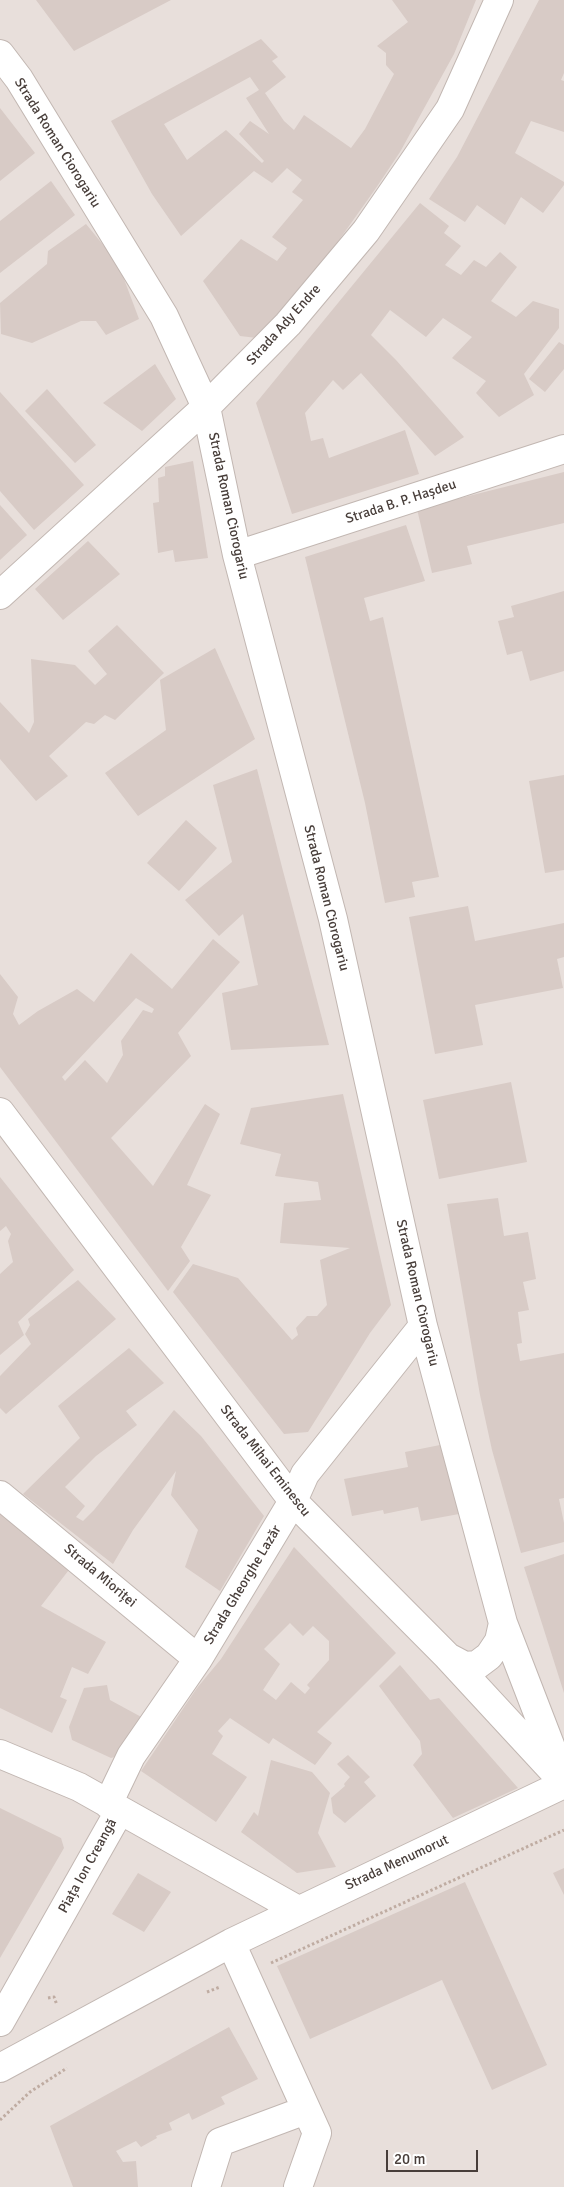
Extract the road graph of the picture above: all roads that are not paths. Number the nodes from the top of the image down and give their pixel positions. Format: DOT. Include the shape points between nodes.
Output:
graph roads {
  1 [pos="499,0"];
  2 [pos="0,54"];
  3 [pos="206,406"];
  4 [pos="564,449"];
  5 [pos="237,555"];
  6 [pos="0,595"];
  7 [pos="0,1112"];
  8 [pos="423,1326"];
  9 [pos="0,1495"];
  10 [pos="293,1502"];
  11 [pos="504,1623"];
  12 [pos="448,1657"];
  13 [pos="198,1659"];
  14 [pos="0,1754"];
  15 [pos="564,1782"];
  16 [pos="114,1807"];
  17 [pos="298,1910"];
  18 [pos="231,1944"];
  19 [pos="0,2022"];
  20 [pos="0,2068"];
  21 [pos="306,2110"];
  22 [pos="206,2187"];
  23 [pos="298,2187"];
  1 -- 3 [label="street, Strada Ady Endre" via="450,109 366,231 288,324"];
  2 -- 3 [label="street, Strada Roman Ciorogariu" via="19,79 164,316"];
  3 -- 5 [label="street, Strada Roman Ciorogariu"];
  3 -- 6 [label="street, Strada Ady Endre"];
  4 -- 5 [label="street, Strada B. P. Hașdeu"];
  5 -- 8 [label="street, Strada Roman Ciorogariu" via="333,919"];
  7 -- 10 [label="street, Strada Mihai Eminescu"];
  8 -- 10 [label="street, Strada Gheorghe Lazăr" via="305,1474"];
  8 -- 11 [label="street, Strada Roman Ciorogariu"];
  9 -- 13 [label="street, Strada Mioriței"];
  10 -- 12 [label="street, Strada Mihai Eminescu"];
  10 -- 13 [label="street, Strada Gheorghe Lazăr"];
  11 -- 12 [label="street" via="499,1641 489,1656 477,1665 465,1666"];
  11 -- 15 [label="street, Strada Roman Ciorogariu"];
  12 -- 15 [label="street, Strada Mihai Eminescu"];
  13 -- 16 [label="street, Strada Gheorghe Lazăr" via="131,1756"];
  14 -- 16 [label="street" via="79,1786"];
  15 -- 17 [label="street, Strada Menumorut"];
  16 -- 17 [label="street, Piața Ion Creangă"];
  16 -- 19 [label="street, Piața Ion Creangă"];
  17 -- 18 [label="street, Strada Menumorut"];
  18 -- 20 [label="street, Strada Menumorut"];
  18 -- 21 [label="street"];
  21 -- 22 [label="street" via="220,2142"];
  21 -- 23 [label="street" via="317,2133"];
}
